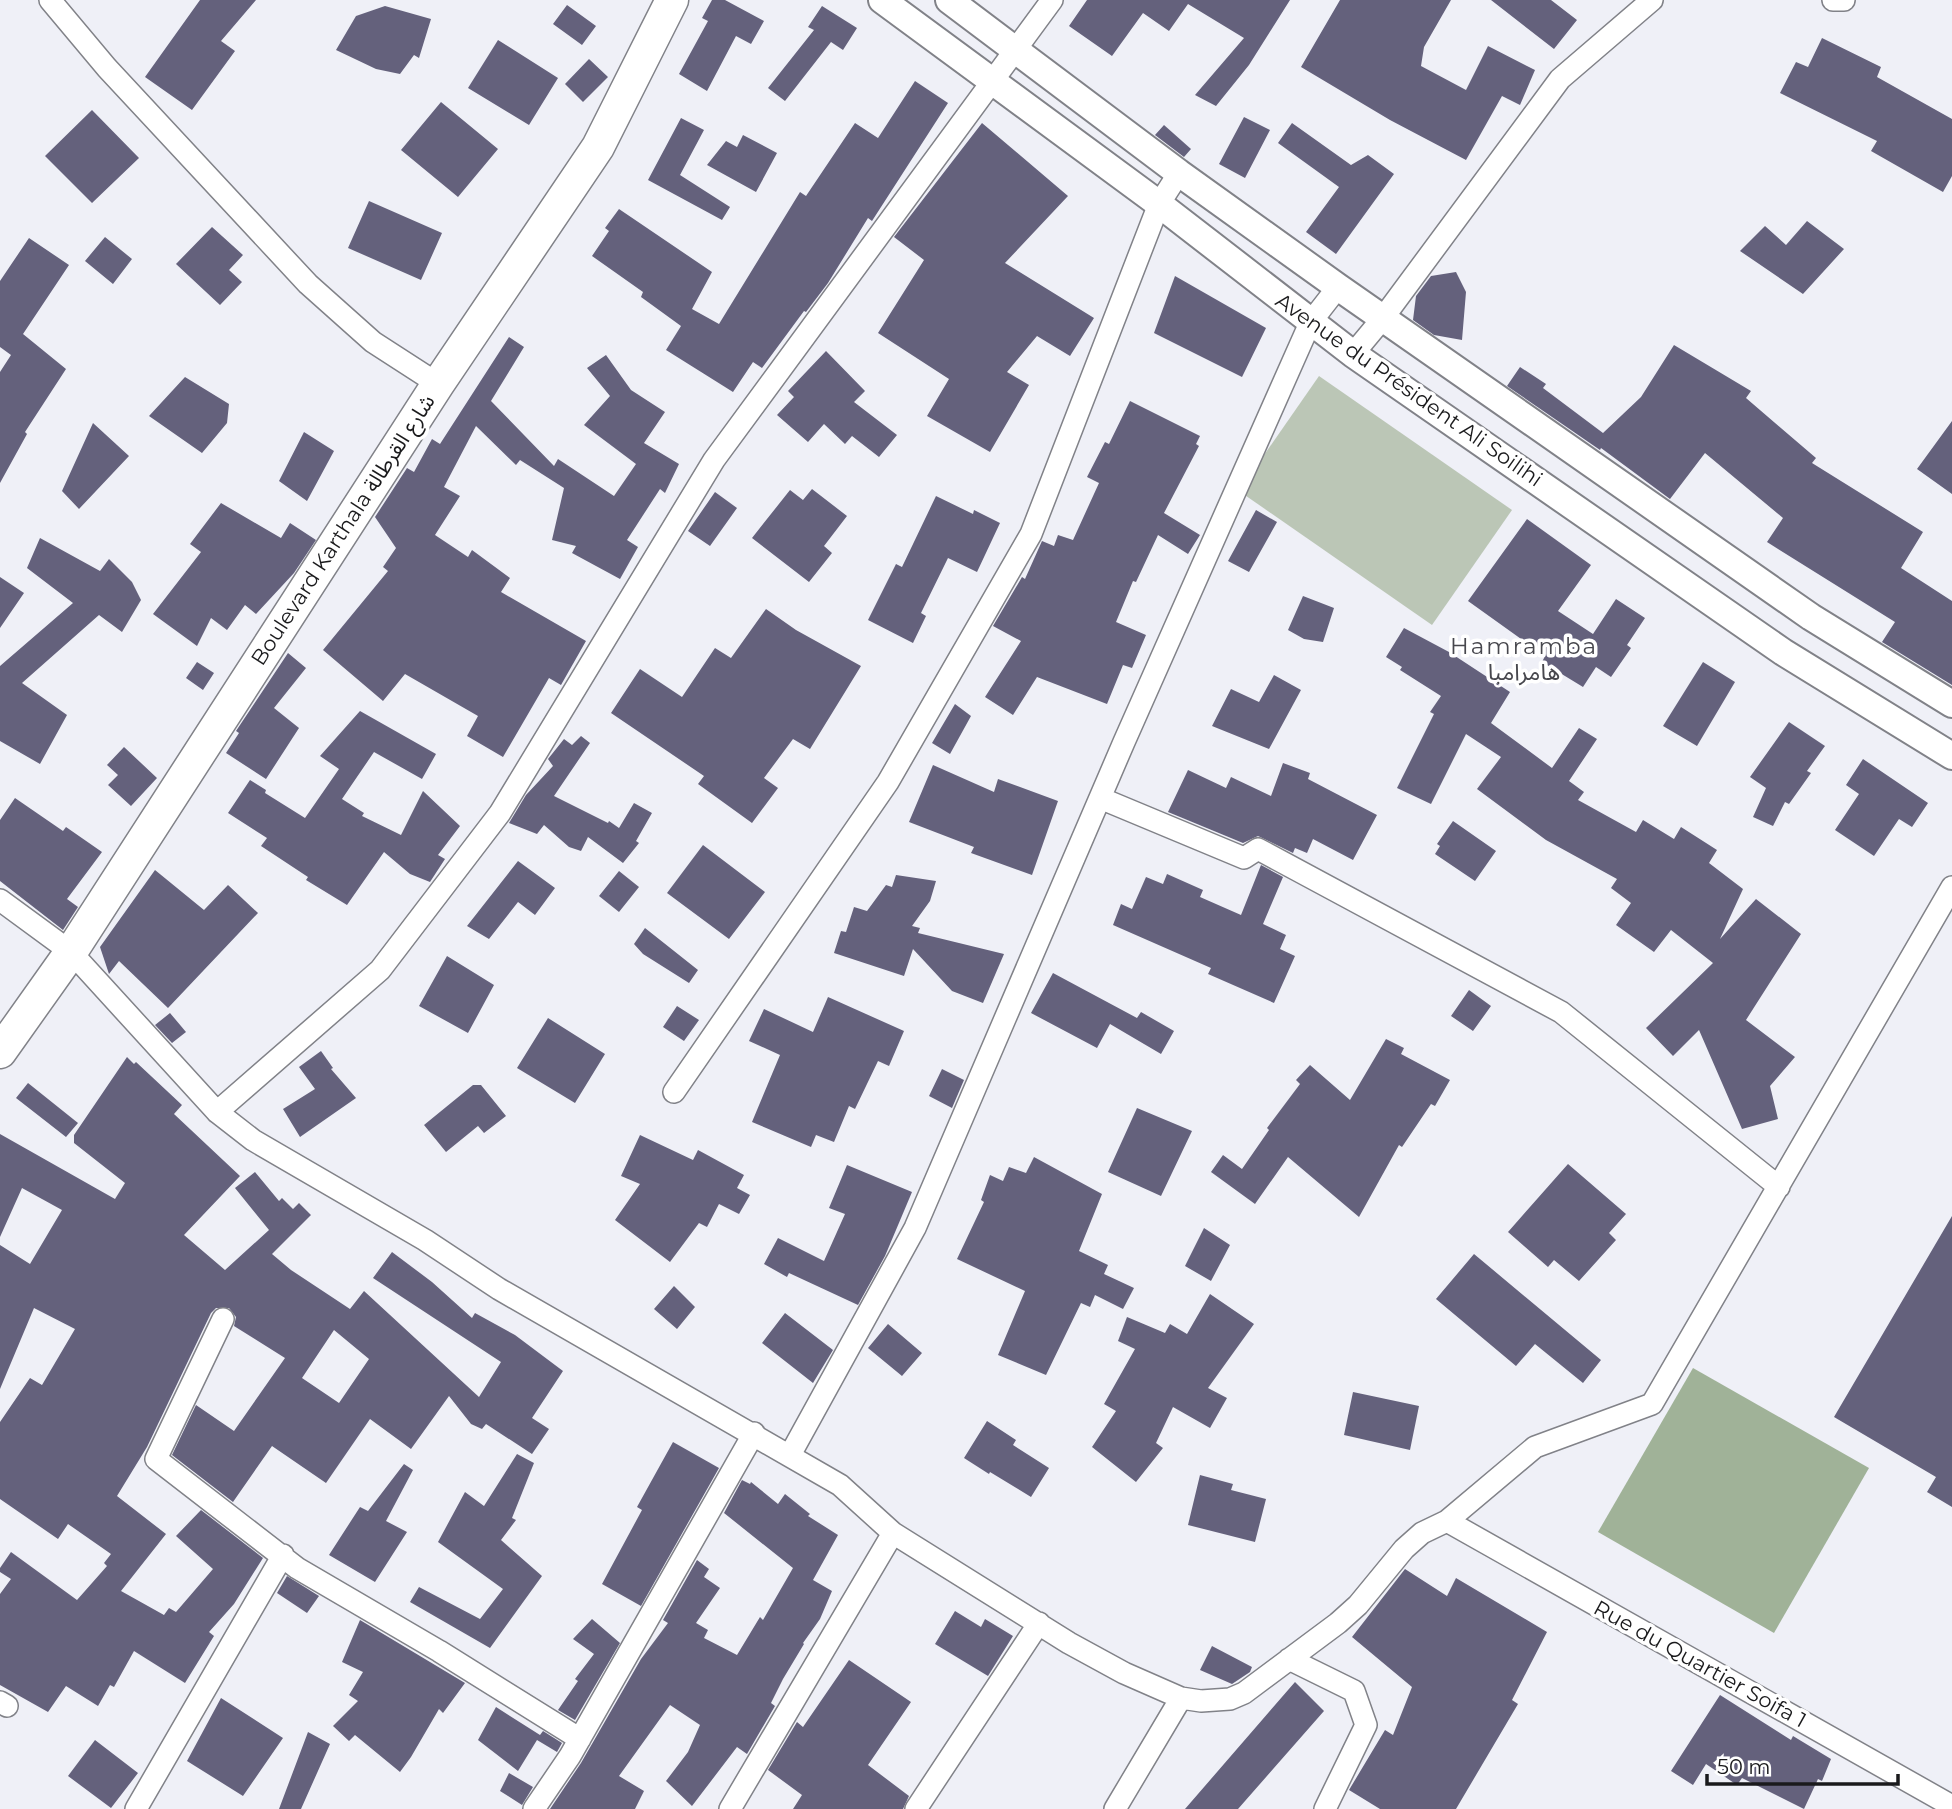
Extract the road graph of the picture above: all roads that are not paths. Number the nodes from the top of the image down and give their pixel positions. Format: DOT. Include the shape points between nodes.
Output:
graph roads {
  1 [pos="50,0"];
  2 [pos="672,0"];
  3 [pos="882,0"];
  4 [pos="949,0"];
  5 [pos="1052,0"];
  6 [pos="1652,0"];
  7 [pos="1833,0"];
  8 [pos="1844,0"];
  9 [pos="1015,50"];
  10 [pos="993,82"];
  11 [pos="1179,173"];
  12 [pos="1159,204"];
  13 [pos="1338,287"];
  14 [pos="1383,318"];
  15 [pos="1310,323"];
  16 [pos="1353,355"];
  17 [pos="438,384"];
  18 [pos="1952,704"];
  19 [pos="1952,756"];
  20 [pos="1100,798"];
  21 [pos="1952,887"];
  22 [pos="0,900"];
  23 [pos="71,952"];
  24 [pos="0,1052"];
  25 [pos="674,1092"];
  26 [pos="217,1112"];
  27 [pos="1779,1187"];
  28 [pos="223,1319"];
  29 [pos="754,1433"];
  30 [pos="790,1455"];
  31 [pos="1447,1521"];
  32 [pos="894,1533"];
  33 [pos="283,1555"];
  34 [pos="1039,1623"];
  35 [pos="1289,1658"];
  36 [pos="1181,1698"];
  37 [pos="580,1739"];
  38 [pos="1952,1806"];
  39 [pos="136,1809"];
  40 [pos="534,1809"];
  41 [pos="730,1809"];
  42 [pos="916,1809"];
  43 [pos="1115,1809"];
  44 [pos="1325,1809"];
  1 -- 17 [label="street" via="107,68 308,284 373,342"];
  2 -- 17 [label="main road, Boulevard Karthala شارع القرطالة" via="598,147"];
  3 -- 10 [label="street, Avenue du Président Ali Soilihi"];
  4 -- 9 [label="street, Avenue du Président Ali Soilihi"];
  5 -- 9 [label="street"];
  6 -- 14 [label="street" via="1560,79"];
  7 -- 8 [label="street"];
  9 -- 10 [label="street"];
  9 -- 11 [label="street, Avenue du Président Ali Soilihi"];
  10 -- 12 [label="street, Avenue du Président Ali Soilihi"];
  10 -- 26 [label="street" via="714,460 492,823 380,970"];
  11 -- 12 [label="street"];
  11 -- 13 [label="street, Avenue du Président Ali Soilihi"];
  12 -- 15 [label="street, Avenue du Président Ali Soilihi"];
  12 -- 25 [label="street" via="1031,534 888,782"];
  13 -- 14 [label="street, Avenue du Président Ali Soilihi"];
  13 -- 15 [label="street"];
  14 -- 16 [label="street"];
  14 -- 18 [label="street, Avenue du Président Ali Soilihi" via="1811,617"];
  15 -- 16 [label="street, Avenue du Président Ali Soilihi"];
  15 -- 20 [label="street"];
  16 -- 19 [label="street, Avenue du Président Ali Soilihi" via="1783,652"];
  17 -- 23 [label="main road, Boulevard Karthala شارع القرطالة"];
  20 -- 27 [label="street" via="1244,858 1258,849 1561,1012"];
  20 -- 30 [label="street" via="915,1228"];
  21 -- 27 [label="street"];
  22 -- 23 [label="street"];
  23 -- 24 [label="main road, Boulevard Karthala شارع القرطالة"];
  23 -- 26 [label="street"];
  26 -- 29 [label="street" via="253,1140 425,1240 499,1289"];
  27 -- 31 [label="street" via="1652,1404 1535,1447"];
  28 -- 33 [label="street" via="156,1459"];
  29 -- 30 [label="street"];
  29 -- 37 [label="street"];
  30 -- 32 [label="street" via="840,1485"];
  31 -- 35 [label="street" via="1422,1533 1358,1605"];
  31 -- 38 [label="street, Rue du Quartier Soifa 1"];
  32 -- 34 [label="street"];
  32 -- 41 [label="street"];
  33 -- 37 [label="street" via="297,1568"];
  33 -- 39 [label="street"];
  34 -- 36 [label="street" via="1124,1673"];
  34 -- 42 [label="street"];
  35 -- 36 [label="street" via="1261,1682 1230,1699"];
  35 -- 44 [label="street" via="1353,1691 1366,1725"];
  36 -- 43 [label="street"];
  37 -- 40 [label="street"];
}
